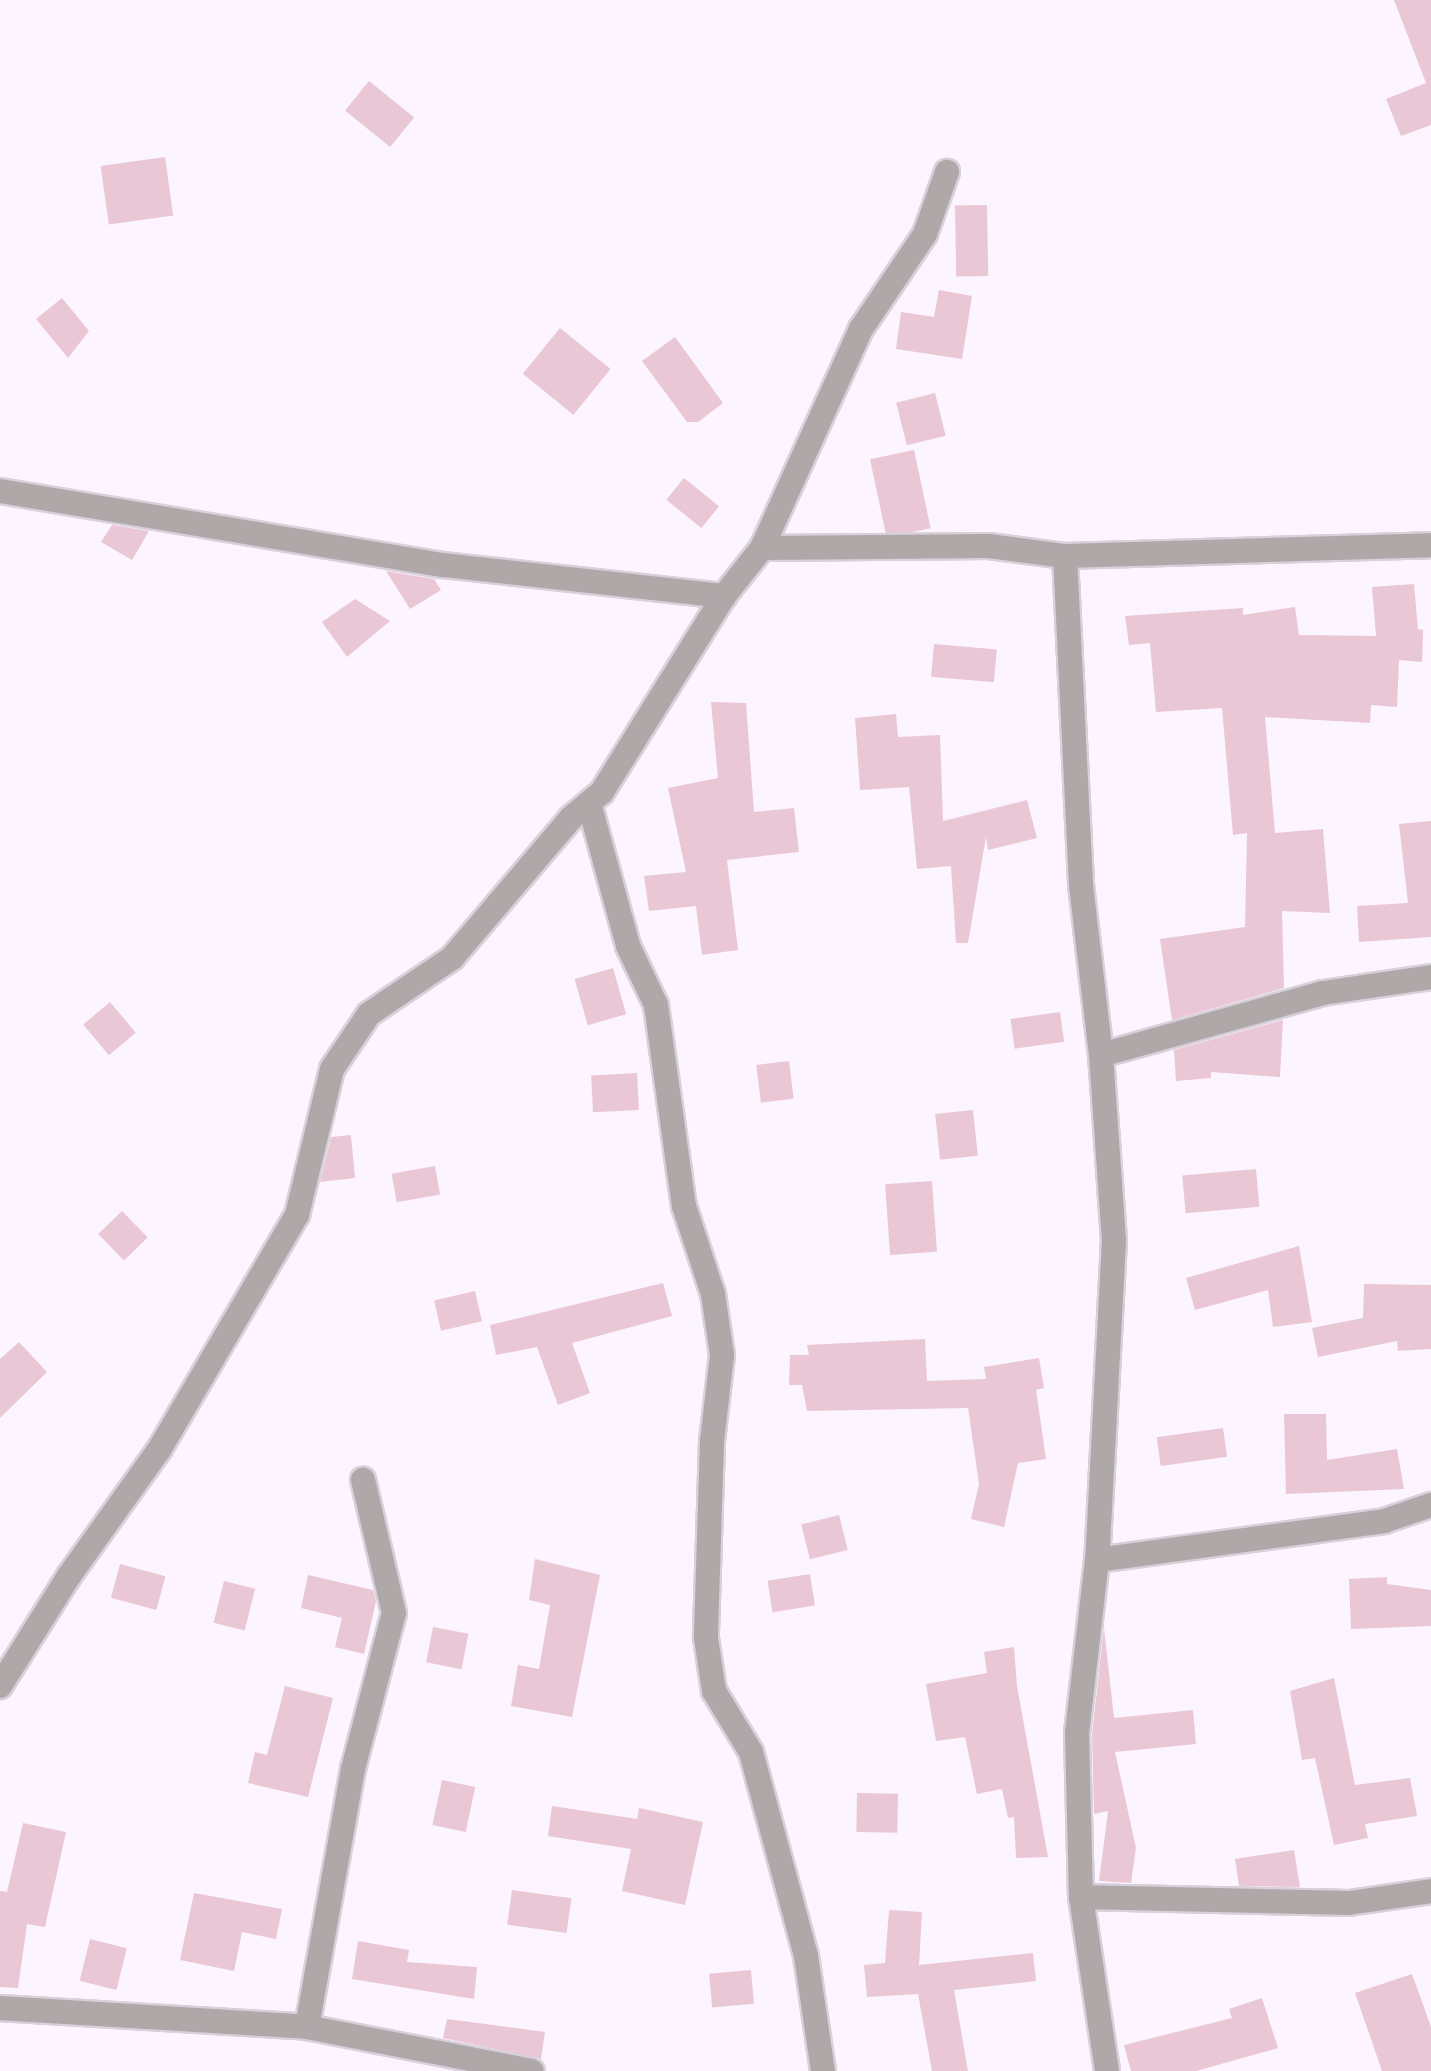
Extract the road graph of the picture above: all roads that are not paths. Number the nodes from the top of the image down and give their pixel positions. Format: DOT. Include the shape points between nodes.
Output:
graph roads {
  1 [pos="947,172"];
  2 [pos="0,491"];
  3 [pos="1431,545"];
  4 [pos="762,548"];
  5 [pos="1065,556"];
  6 [pos="724,596"];
  7 [pos="589,803"];
  8 [pos="1431,977"];
  9 [pos="1101,1055"];
  10 [pos="363,1480"];
  11 [pos="1431,1505"];
  12 [pos="1097,1560"];
  13 [pos="0,1686"];
  14 [pos="1431,1891"];
  15 [pos="1081,1897"];
  16 [pos="0,2008"];
  17 [pos="307,2027"];
  18 [pos="402,2046"];
  19 [pos="414,2071"];
  20 [pos="532,2071"];
  21 [pos="823,2071"];
  22 [pos="1107,2071"];
  1 -- 4 [label="street" via="925,234 861,329"];
  2 -- 6 [label="street" via="443,565"];
  3 -- 5 [label="street"];
  4 -- 5 [label="street" via="989,546"];
  4 -- 6 [label="street"];
  5 -- 9 [label="street" via="1081,885"];
  6 -- 7 [label="street" via="602,792"];
  7 -- 13 [label="street" via="452,958 369,1014 332,1069 297,1215 159,1450 69,1576"];
  7 -- 21 [label="street" via="628,946 656,1005 684,1206 713,1294 722,1355 712,1442 706,1638 714,1691 751,1752 806,1956"];
  8 -- 9 [label="street" via="1323,993"];
  9 -- 12 [label="street" via="1114,1240"];
  10 -- 17 [label="street" via="394,1613 353,1769"];
  11 -- 12 [label="street" via="1384,1521"];
  12 -- 15 [label="street" via="1077,1733"];
  14 -- 15 [label="street" via="1349,1903"];
  15 -- 22 [label="street"];
  16 -- 17 [label="street"];
  17 -- 18 [label="street"];
  18 -- 19 [label="street"];
  18 -- 20 [label="street"];
}
